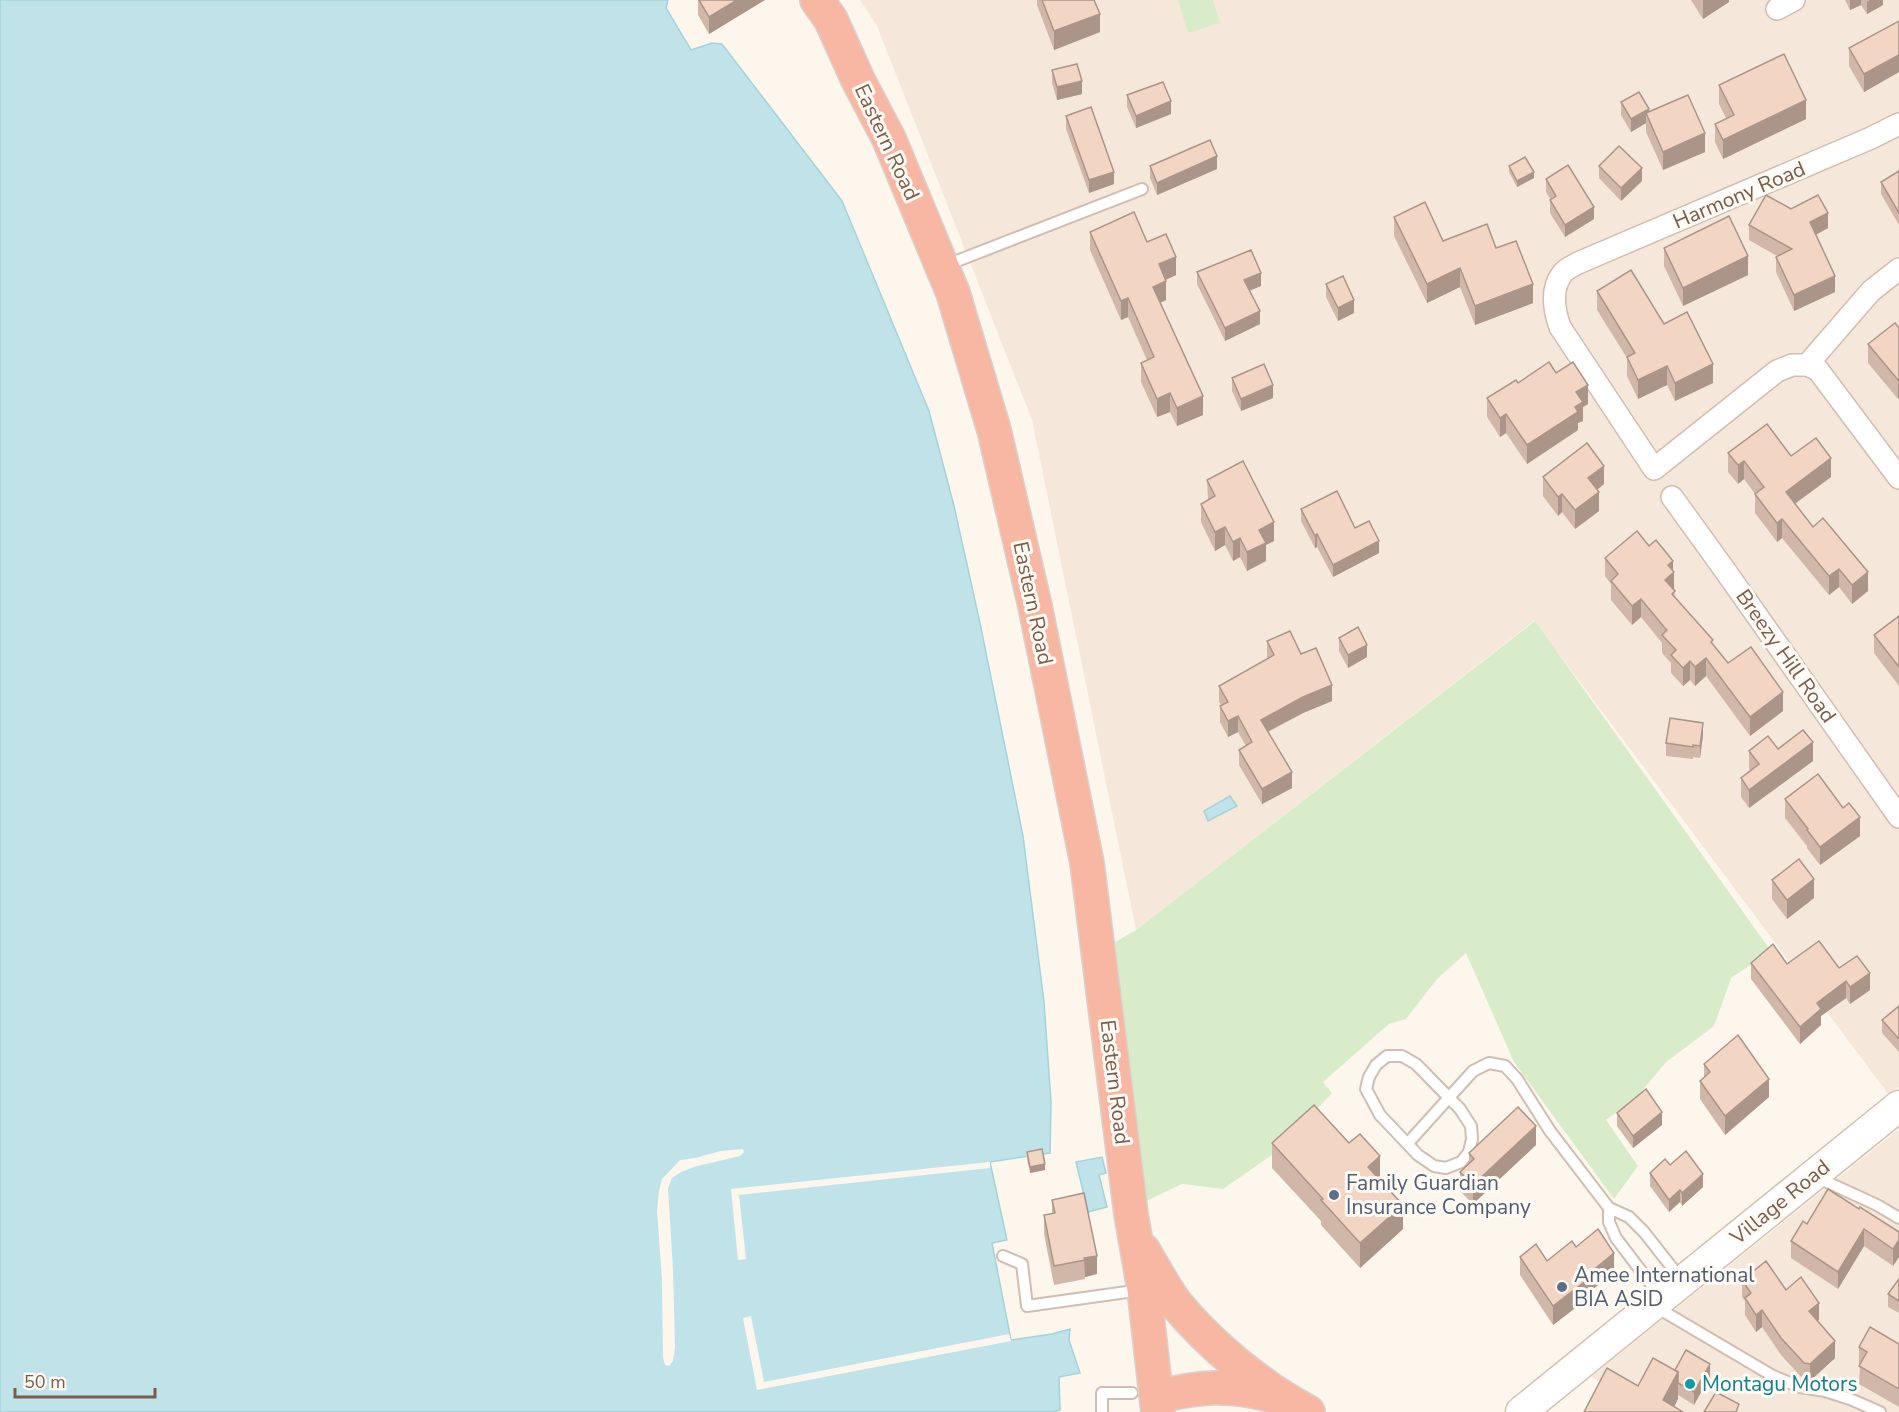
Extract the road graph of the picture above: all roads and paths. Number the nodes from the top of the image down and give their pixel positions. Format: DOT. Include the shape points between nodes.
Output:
graph roads {
  1 [pos="817,0"];
  2 [pos="1899,124"];
  3 [pos="1142,189"];
  4 [pos="942,267"];
  5 [pos="1899,268"];
  6 [pos="1807,365"];
  7 [pos="1899,478"];
  8 [pos="1672,497"];
  9 [pos="1899,817"];
  10 [pos="1449,1097"];
  11 [pos="1899,1106"];
  12 [pos="1408,1143"];
  13 [pos="1813,1176"];
  14 [pos="1609,1208"];
  15 [pos="1899,1218"];
  16 [pos="1135,1239"];
  17 [pos="1003,1257"];
  18 [pos="1144,1289"];
  19 [pos="1666,1295"];
  20 [pos="1149,1400"];
  21 [pos="1296,1406"];
  22 [pos="1102,1412"];
  23 [pos="1521,1412"];
  24 [pos="1880,1412"];
  1 -- 4 [label="highway, Eastern Road" via="831,20 889,139"];
  2 -- 6 [label="street, Harmony Road" via="1578,263 1563,272 1555,287 1555,312 1560,327 1654,469 1777,371"];
  3 -- 4 [label="lane"];
  4 -- 16 [label="highway, Eastern Road" via="994,430 1035,606 1082,842"];
  5 -- 6 [label="street" via="1871,291"];
  6 -- 7 [label="street" via="1818,370 1832,387"];
  8 -- 9 [label="street, Breezy Hill Road"];
  10 -- 12 [label="lane"];
  10 -- 12 [label="lane" via="1471,1126 1469,1152 1461,1162 1446,1168 1434,1166"];
  10 -- 12 [label="lane" via="1416,1064 1402,1056 1388,1056 1376,1065 1366,1089 1380,1116"];
  10 -- 14 [label="lane" via="1473,1071 1489,1063 1505,1066"];
  11 -- 13 [label="main road, Village Road"];
  13 -- 15 [label="lane"];
  13 -- 19 [label="main road, Village Road"];
  14 -- 19 [label="lane" via="1609,1222 1616,1238"];
  14 -- 19 [label="lane" via="1629,1217 1644,1232"];
  16 -- 18 [label="highway, Eastern Road"];
  16 -- 21 [label="highway" via="1177,1304 1213,1342"];
  17 -- 18 [label="lane" via="1022,1264 1027,1306"];
  18 -- 20 [label="highway, Eastern Road"];
  19 -- 23 [label="main road, Village Road"];
  19 -- 24 [label="lane" via="1773,1376"];
  20 -- 21 [label="highway" via="1188,1389 1221,1387 1253,1390"];
  20 -- 22 [label="lane" via="1102,1393"];
}
